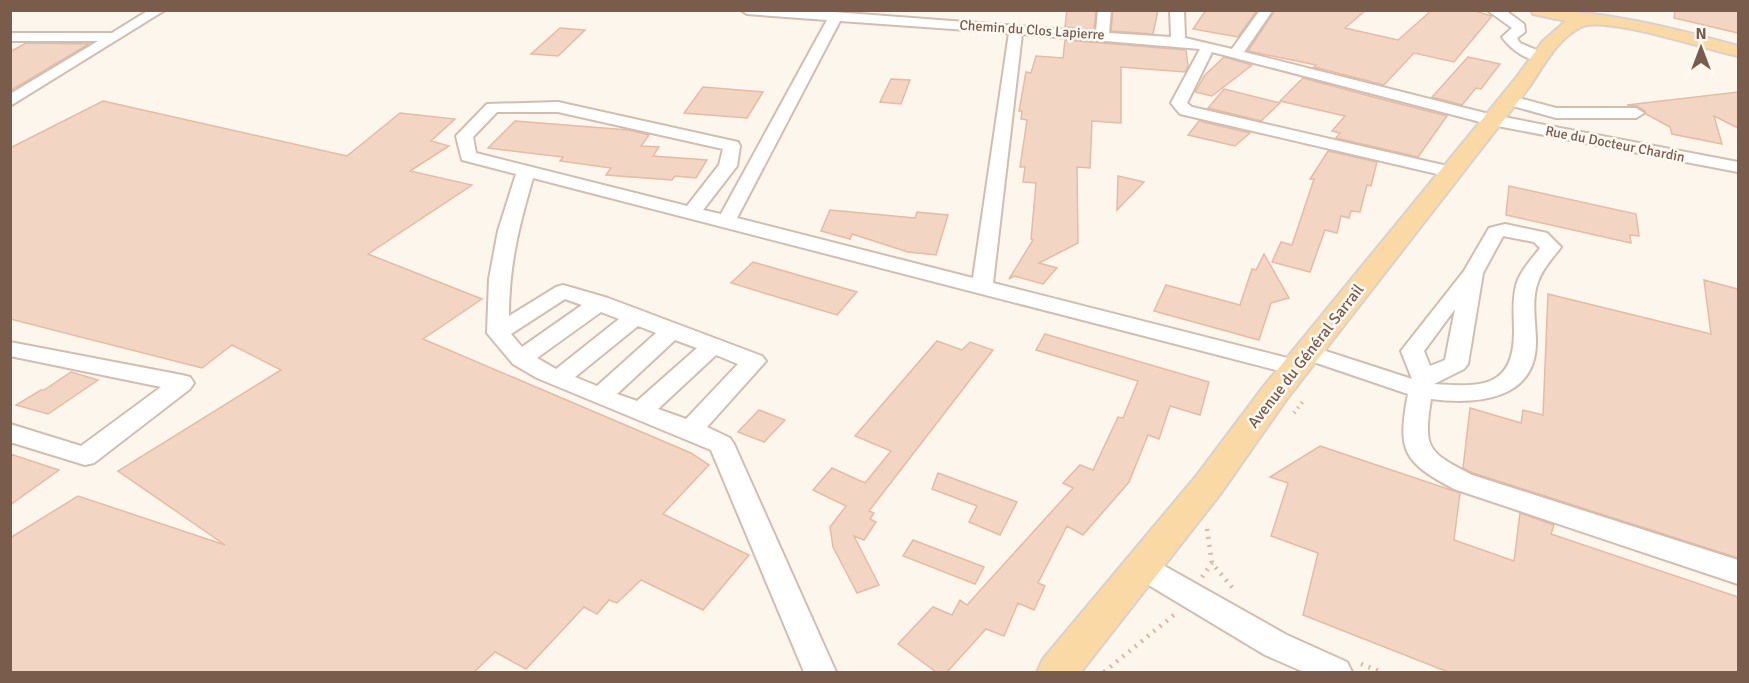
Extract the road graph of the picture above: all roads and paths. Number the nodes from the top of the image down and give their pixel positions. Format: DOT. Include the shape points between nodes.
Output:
graph roads {
  1 [pos="159,10"];
  2 [pos="747,10"];
  3 [pos="1106,10"];
  4 [pos="1177,10"];
  5 [pos="1267,10"];
  6 [pos="1493,10"];
  7 [pos="1539,10"];
  8 [pos="1616,10"];
  9 [pos="835,16"];
  10 [pos="1592,19"];
  11 [pos="1016,29"];
  12 [pos="1102,35"];
  13 [pos="1680,35"];
  14 [pos="10,37"];
  15 [pos="114,37"];
  16 [pos="1178,41"];
  17 [pos="1209,47"];
  18 [pos="1547,48"];
  19 [pos="1738,51"];
  20 [pos="1236,53"];
  21 [pos="10,100"];
  22 [pos="1500,110"];
  23 [pos="1636,113"];
  24 [pos="1738,167"];
  25 [pos="526,171"];
  26 [pos="1450,172"];
  27 [pos="692,213"];
  28 [pos="726,222"];
  29 [pos="1473,273"];
  30 [pos="982,287"];
  31 [pos="600,303"];
  32 [pos="635,317"];
  33 [pos="673,330"];
  34 [pos="498,333"];
  35 [pos="713,346"];
  36 [pos="10,349"];
  37 [pos="521,359"];
  38 [pos="1301,359"];
  39 [pos="558,379"];
  40 [pos="1423,384"];
  41 [pos="1308,394"];
  42 [pos="601,396"];
  43 [pos="641,411"];
  44 [pos="1294,413"];
  45 [pos="691,429"];
  46 [pos="10,433"];
  47 [pos="1213,521"];
  48 [pos="1142,567"];
  49 [pos="1738,572"];
  50 [pos="1189,595"];
  51 [pos="820,672"];
  52 [pos="1057,672"];
  53 [pos="1104,672"];
  54 [pos="1336,672"];
  1 -- 15 [label="street"];
  2 -- 9 [label="street, Chemin du Clos Lapierre"];
  3 -- 12 [label="street"];
  4 -- 16 [label="street"];
  5 -- 20 [label="street"];
  6 -- 18 [label="street" via="1519,27 1509,37 1515,46"];
  7 -- 10 [label="main road"];
  7 -- 18 [label="main road" via="1548,22"];
  8 -- 10 [label="main road, Avenue du Général Sarrail" via="1612,16"];
  8 -- 13 [label="main road"];
  9 -- 11 [label="street, Chemin du Clos Lapierre"];
  9 -- 28 [label="street"];
  10 -- 13 [label="main road"];
  10 -- 18 [label="main road, Avenue du Général Sarrail" via="1569,27"];
  11 -- 12 [label="street, Chemin du Clos Lapierre"];
  11 -- 30 [label="street"];
  12 -- 16 [label="street, Chemin du Clos Lapierre"];
  13 -- 19 [label="main road"];
  14 -- 15 [label="street"];
  15 -- 21 [label="street"];
  16 -- 17 [label="street, Chemin du Clos Lapierre"];
  17 -- 20 [label="street, Chemin du Clos Lapierre"];
  17 -- 26 [label="street" via="1179,103 1186,111"];
  18 -- 22 [label="main road, Avenue du Général Sarrail"];
  20 -- 22 [label="street, Chemin du Clos Lapierre"];
  22 -- 23 [label="street"];
  22 -- 24 [label="street, Rue du Docteur Chardin"];
  22 -- 26 [label="main road, Avenue du Général Sarrail"];
  25 -- 27 [label="street"];
  25 -- 27 [label="street" via="468,156 464,136 493,107 558,107 732,146 728,166"];
  25 -- 34 [label="street" via="499,279"];
  26 -- 38 [label="main road, Avenue du Général Sarrail"];
  27 -- 28 [label="street"];
  28 -- 30 [label="street"];
  29 -- 40 [label="street" via="1456,364"];
  29 -- 40 [label="street" via="1412,351"];
  29 -- 40 [label="street" via="1496,232 1530,234 1551,247 1526,284 1524,357 1517,375 1503,387 1476,392 1442,393"];
  30 -- 38 [label="street"];
  31 -- 32 [label="street"];
  31 -- 34 [label="street" via="563,291"];
  31 -- 37 [label="street"];
  32 -- 33 [label="street"];
  32 -- 39 [label="street"];
  33 -- 35 [label="street"];
  33 -- 42 [label="street"];
  34 -- 37 [label="street"];
  35 -- 43 [label="street"];
  35 -- 45 [label="street" via="754,361"];
  36 -- 46 [label="street" via="182,383 85,456"];
  37 -- 39 [label="street"];
  38 -- 40 [label="street"];
  38 -- 48 [label="main road, Avenue du Général Sarrail"];
  39 -- 42 [label="street"];
  40 -- 49 [label="street" via="1413,442 1421,456 1437,469 1463,482"];
  41 -- 44 [label="path"];
  42 -- 43 [label="street"];
  43 -- 45 [label="street"];
  45 -- 51 [label="street" via="721,444"];
  47 -- 50 [label="path" via="1207,530 1212,562"];
  48 -- 50 [label="street"];
  48 -- 52 [label="main road, Avenue du Général Sarrail"];
  50 -- 53 [label="path" via="1170,620"];
  50 -- 54 [label="street" via="1276,645"];
}
